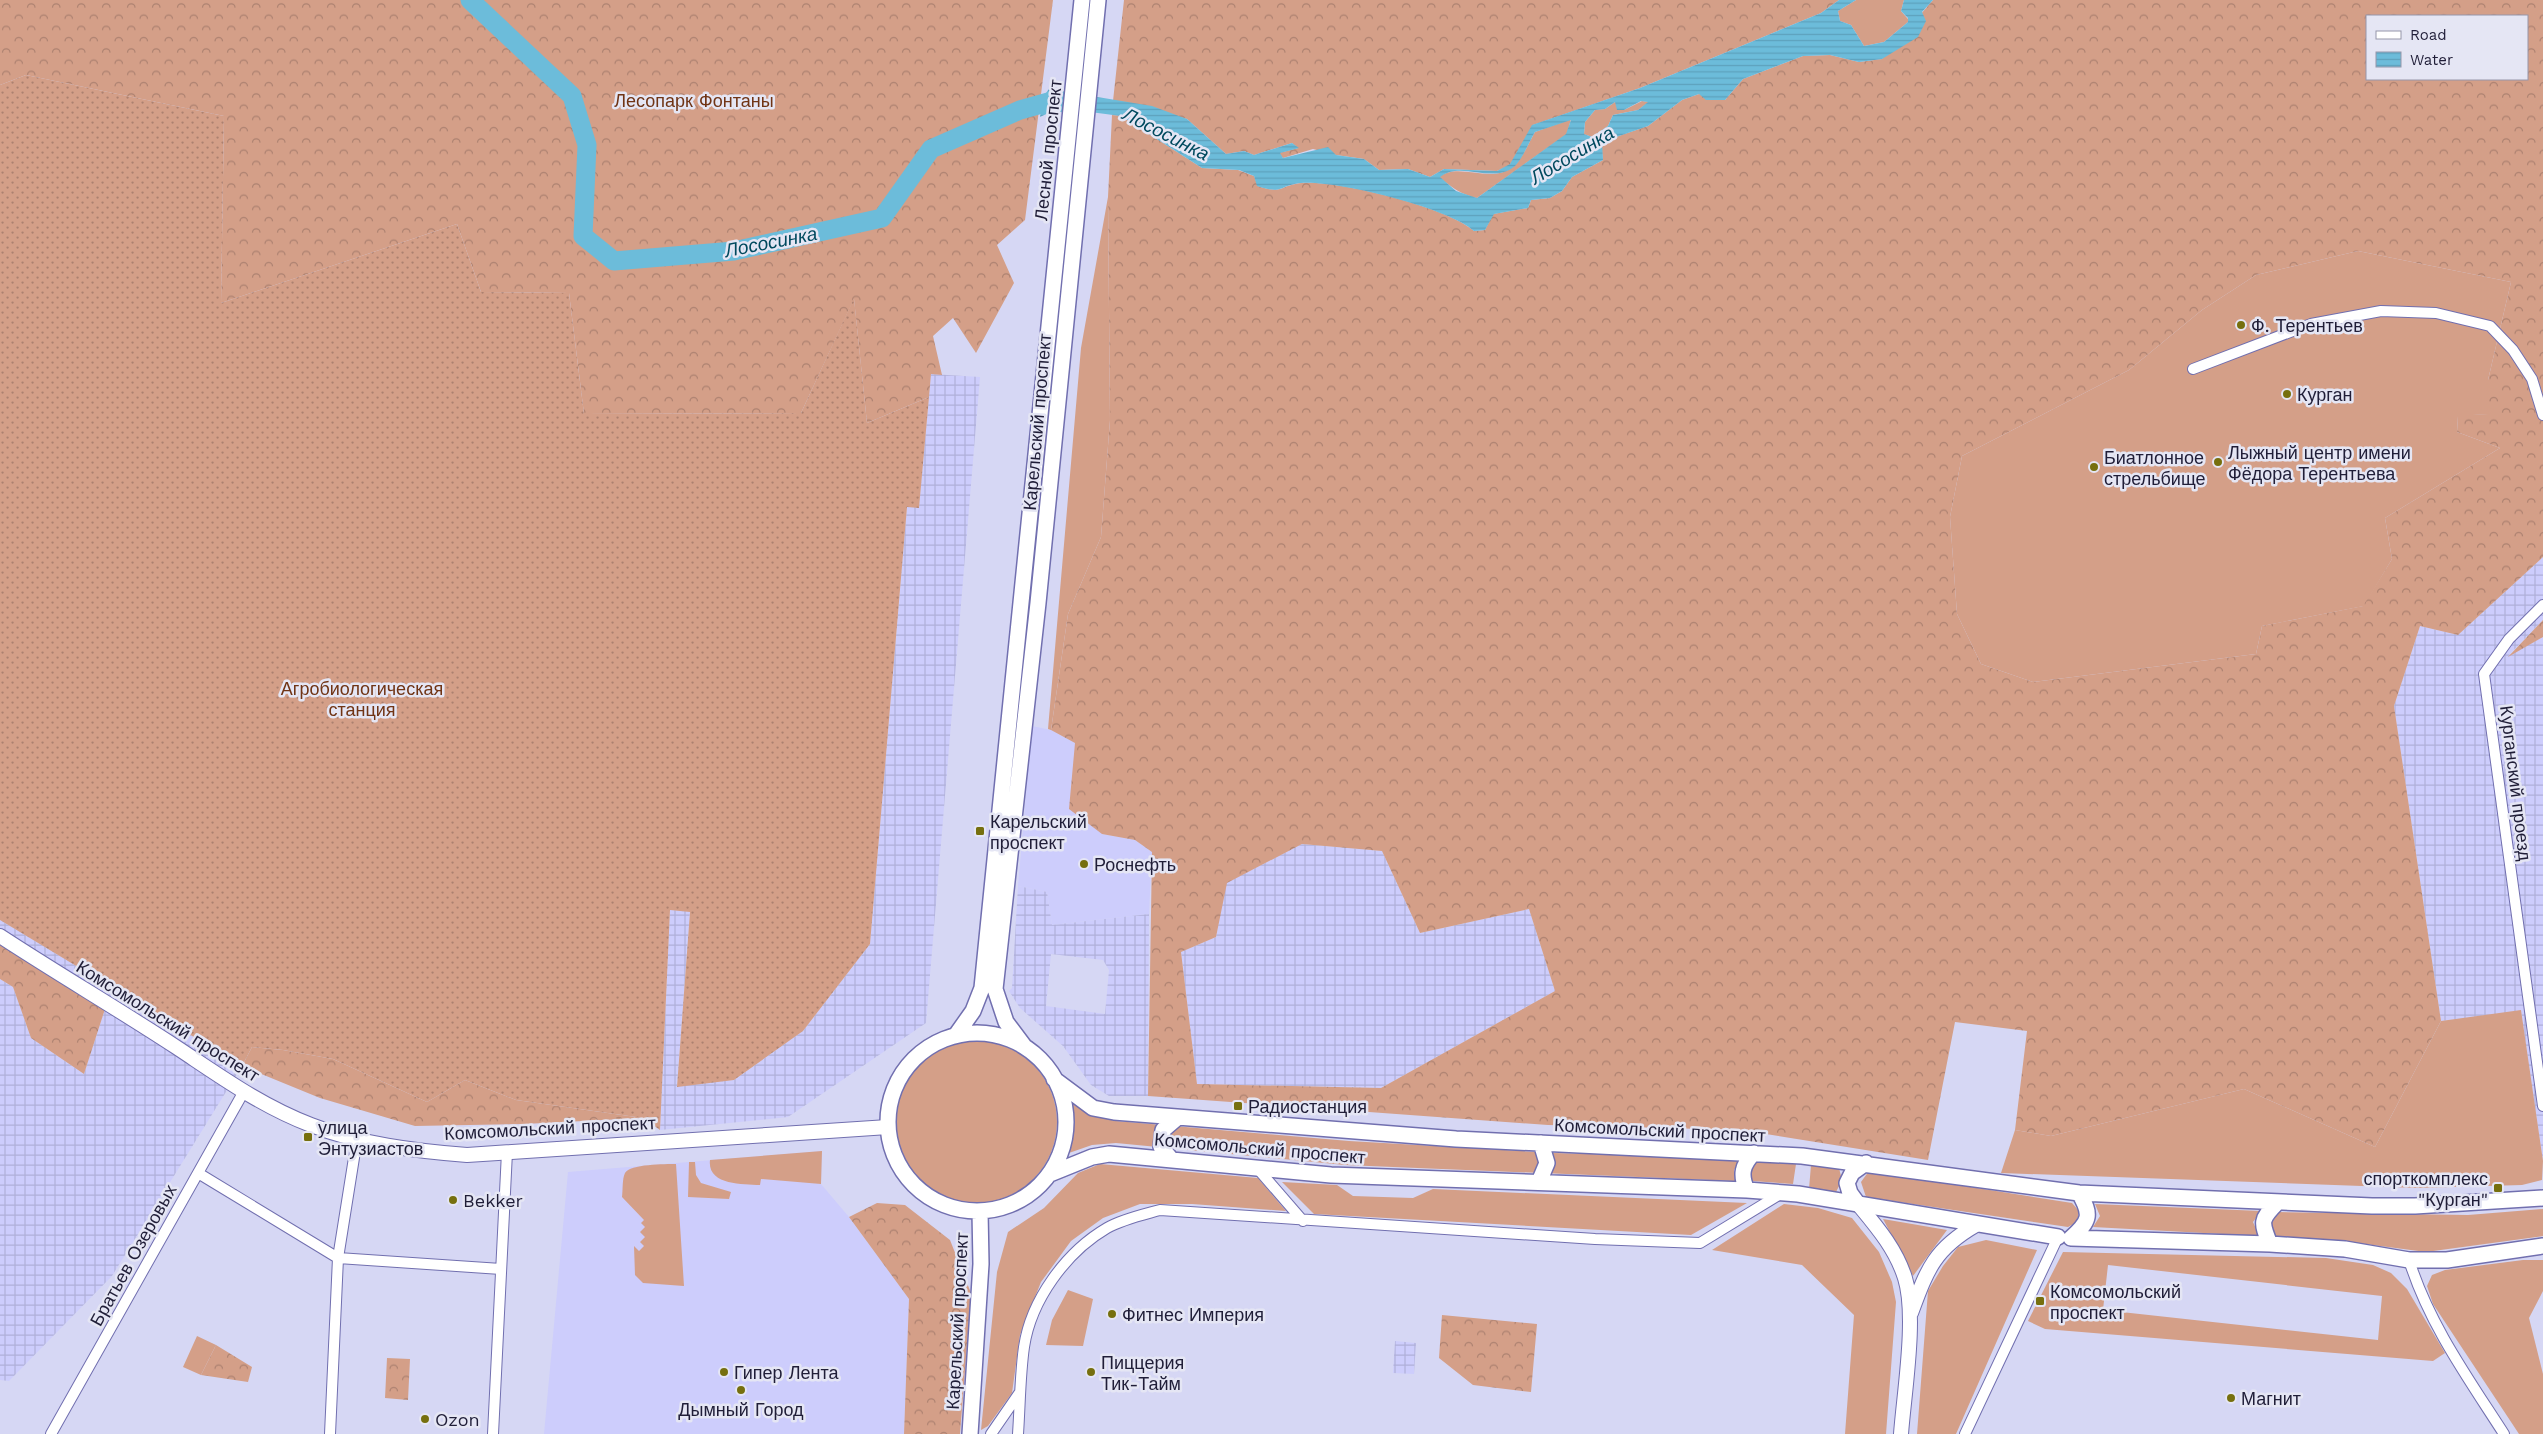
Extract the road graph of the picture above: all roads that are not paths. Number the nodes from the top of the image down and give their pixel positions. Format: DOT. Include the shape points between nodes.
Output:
graph roads {
  1 [pos="1082,0"];
  2 [pos="1098,0"];
  3 [pos="1067,301"];
  4 [pos="1052,304"];
  5 [pos="2194,369"];
  6 [pos="2543,414"];
  7 [pos="1022,602"];
  8 [pos="1038,603"];
  9 [pos="2543,605"];
  10 [pos="0,936"];
  11 [pos="956,1035"];
  12 [pos="1024,1046"];
  13 [pos="1054,1079"];
  14 [pos="243,1093"];
  15 [pos="2543,1106"];
  16 [pos="1177,1118"];
  17 [pos="888,1127"];
  18 [pos="357,1138"];
  19 [pos="1541,1143"];
  20 [pos="508,1152"];
  21 [pos="1754,1153"];
  22 [pos="1171,1159"];
  23 [pos="1866,1163"];
  24 [pos="1258,1168"];
  25 [pos="198,1173"];
  26 [pos="1050,1174"];
  27 [pos="1539,1182"];
  28 [pos="1747,1190"];
  29 [pos="1782,1193"];
  30 [pos="2079,1193"];
  31 [pos="2543,1198"];
  32 [pos="2277,1203"];
  33 [pos="1858,1204"];
  34 [pos="980,1211"];
  35 [pos="1303,1221"];
  36 [pos="1976,1225"];
  37 [pos="2064,1237"];
  38 [pos="2270,1244"];
  39 [pos="2543,1246"];
  40 [pos="338,1258"];
  41 [pos="2409,1260"];
  42 [pos="501,1269"];
  43 [pos="1910,1316"];
  44 [pos="1021,1390"];
  45 [pos="51,1434"];
  46 [pos="330,1434"];
  47 [pos="493,1434"];
  48 [pos="970,1434"];
  49 [pos="991,1434"];
  50 [pos="1018,1434"];
  51 [pos="1901,1434"];
  52 [pos="1965,1434"];
  53 [pos="2504,1434"];
  1 -- 4 [label="main road, Лесной проспект"];
  2 -- 3 [label="main road, Лесной проспект"];
  3 -- 8 [label="main road, Карельский проспект"];
  4 -- 7 [label="main road, Карельский проспект"];
  5 -- 6 [label="street" via="2311,324 2381,311 2436,313 2490,326 2513,350 2532,378"];
  7 -- 8 [label="main road"];
  7 -- 11 [label="main road, Карельский проспект" via="982,988 973,1011"];
  8 -- 12 [label="main road, Карельский проспект" via="995,989 1006,1022"];
  9 -- 15 [label="street, Курганский проезд" via="2509,639 2484,674"];
  10 -- 14 [label="street, Комсомольский проспект"];
  11 -- 12 [label="main road" via="996,1035"];
  11 -- 17 [label="main road" via="932,1045 905,1070 891,1099"];
  12 -- 13 [label="main road"];
  13 -- 16 [label="main road, Комсомольский проспект" via="1094,1108"];
  13 -- 26 [label="main road" via="1064,1105 1063,1130 1060,1154"];
  14 -- 18 [label="street, Комсомольский проспект" via="311,1125"];
  14 -- 25 [label="street, Братьев Озеровых"];
  16 -- 19 [label="main road, Комсомольский проспект"];
  16 -- 22 [label="main road" via="1163,1130 1161,1146"];
  17 -- 20 [label="street, Комсомольский проспект"];
  17 -- 34 [label="main road" via="895,1158 904,1174 930,1198 955,1209"];
  18 -- 20 [label="street, Комсомольский проспект" via="427,1152"];
  18 -- 40 [label="street"];
  19 -- 21 [label="main road, Комсомольский проспект"];
  19 -- 27 [label="main road" via="1547,1163"];
  20 -- 42 [label="street"];
  21 -- 23 [label="main road, Комсомольский проспект"];
  21 -- 28 [label="main road" via="1744,1163 1743,1181"];
  22 -- 24 [label="main road, Комсомольский проспект"];
  22 -- 26 [label="main road, Комсомольский проспект" via="1109,1154 1092,1157"];
  23 -- 30 [label="main road, Комсомольский проспект"];
  23 -- 33 [label="main road" via="1852,1173 1847,1183"];
  24 -- 27 [label="main road, Комсомольский проспект" via="1331,1175"];
  24 -- 35 [label="street"];
  25 -- 40 [label="street"];
  25 -- 45 [label="street, Братьев Озеровых"];
  26 -- 34 [label="main road" via="1027,1197 1004,1208"];
  27 -- 28 [label="main road, Комсомольский проспект"];
  28 -- 29 [label="main road, Комсомольский проспект"];
  29 -- 33 [label="main road, Комсомольский проспект"];
  29 -- 35 [label="street" via="1700,1242 1595,1239"];
  30 -- 32 [label="main road, Комсомольский проспект"];
  30 -- 37 [label="main road" via="2088,1214 2085,1225"];
  31 -- 32 [label="main road, Комсомольский проспект" via="2415,1206"];
  32 -- 38 [label="main road" via="2264,1216 2262,1225"];
  33 -- 36 [label="main road, Комсомольский проспект"];
  33 -- 43 [label="street" via="1897,1259 1906,1279"];
  34 -- 48 [label="main road, Карельский проспект" via="981,1264"];
  35 -- 44 [label="street" via="1160,1210 1107,1228 1070,1257 1040,1301 1024,1346"];
  36 -- 37 [label="main road, Комсомольский проспект"];
  36 -- 43 [label="street" via="1953,1238 1938,1256 1924,1276"];
  37 -- 38 [label="main road, Комсомольский проспект"];
  37 -- 52 [label="street"];
  38 -- 41 [label="main road, Комсомольский проспект" via="2345,1249"];
  39 -- 41 [label="main road, Комсомольский проспект" via="2447,1260"];
  40 -- 42 [label="street"];
  40 -- 46 [label="street"];
  41 -- 53 [label="street" via="2420,1294 2436,1324"];
  42 -- 47 [label="street"];
  43 -- 51 [label="street"];
  44 -- 49 [label="street"];
  44 -- 50 [label="street"];
}
